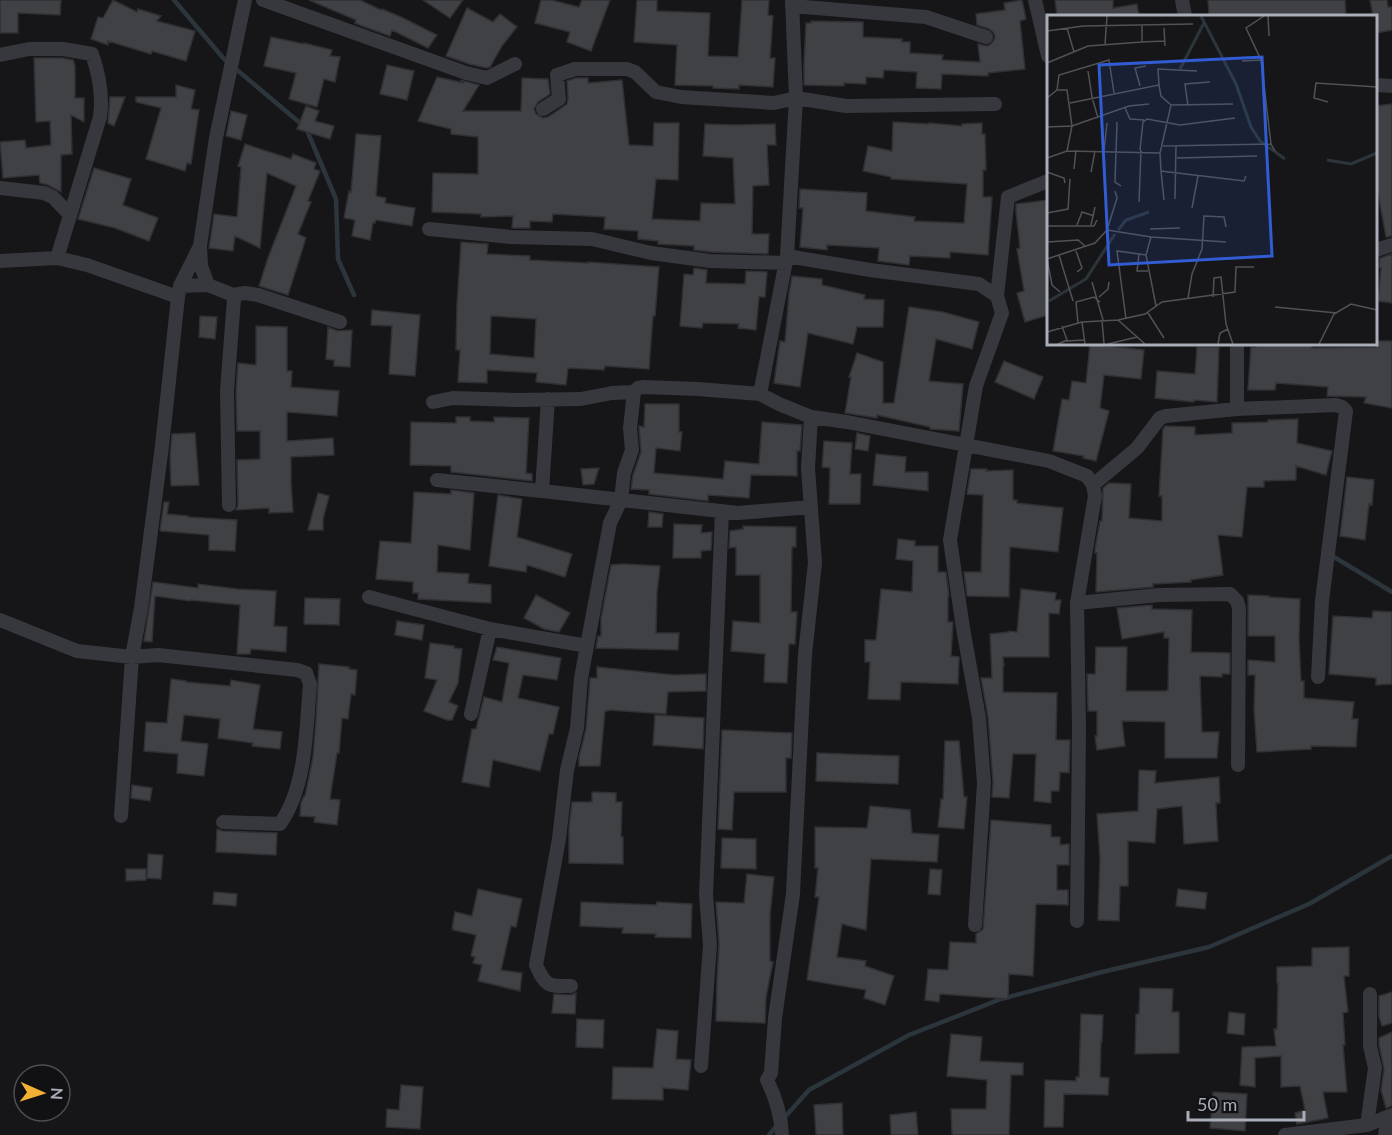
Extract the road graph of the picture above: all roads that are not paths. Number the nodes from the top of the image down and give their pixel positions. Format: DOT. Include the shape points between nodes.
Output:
graph roads {
  1 [pos="245,0"];
  2 [pos="1035,0"];
  3 [pos="1182,0"];
  4 [pos="274,1"];
  5 [pos="792,3"];
  6 [pos="1185,15"];
  7 [pos="986,37"];
  8 [pos="1047,52"];
  9 [pos="0,55"];
  10 [pos="515,64"];
  11 [pos="1377,85"];
  12 [pos="1392,86"];
  13 [pos="796,98"];
  14 [pos="995,104"];
  15 [pos="543,110"];
  16 [pos="1047,181"];
  17 [pos="0,188"];
  18 [pos="70,215"];
  19 [pos="429,229"];
  20 [pos="1392,245"];
  21 [pos="200,246"];
  22 [pos="1377,250"];
  23 [pos="57,258"];
  24 [pos="787,260"];
  25 [pos="0,261"];
  26 [pos="208,285"];
  27 [pos="179,291"];
  28 [pos="233,295"];
  29 [pos="997,296"];
  30 [pos="340,322"];
  31 [pos="1237,345"];
  32 [pos="634,392"];
  33 [pos="760,394"];
  34 [pos="548,399"];
  35 [pos="433,402"];
  36 [pos="1237,409"];
  37 [pos="811,417"];
  38 [pos="965,445"];
  39 [pos="437,480"];
  40 [pos="1093,485"];
  41 [pos="542,491"];
  42 [pos="621,500"];
  43 [pos="229,506"];
  44 [pos="811,507"];
  45 [pos="722,511"];
  46 [pos="369,597"];
  47 [pos="1077,603"];
  48 [pos="0,620"];
  49 [pos="490,629"];
  50 [pos="587,646"];
  51 [pos="132,657"];
  52 [pos="1318,677"];
  53 [pos="471,714"];
  54 [pos="1238,765"];
  55 [pos="121,816"];
  56 [pos="223,822"];
  57 [pos="1077,921"];
  58 [pos="975,925"];
  59 [pos="571,986"];
  60 [pos="1370,994"];
  61 [pos="701,1066"];
  62 [pos="1390,1116"];
  63 [pos="1367,1125"];
  64 [pos="782,1135"];
  65 [pos="1285,1135"];
  66 [pos="1385,1135"];
  1 -- 21 [label="street" via="216,138"];
  2 -- 8 [label="street"];
  3 -- 6 [label="street"];
  4 -- 10 [label="street" via="465,73 487,78"];
  5 -- 7 [label="street" via="926,17"];
  5 -- 13 [label="street"];
  9 -- 18 [label="street" via="29,49 92,54 102,102 100,117"];
  11 -- 12 [label="street"];
  13 -- 14 [label="street" via="846,106"];
  13 -- 15 [label="street" via="774,103 681,97 656,92 627,69 575,69 557,75 559,99"];
  13 -- 24 [label="street"];
  16 -- 29 [label="street" via="1008,197"];
  17 -- 18 [label="street" via="44,193"];
  18 -- 23 [label="street"];
  19 -- 24 [label="street" via="592,239 710,261"];
  20 -- 22 [label="street"];
  21 -- 26 [label="street" via="201,266"];
  21 -- 27 [label="street"];
  23 -- 25 [label="street"];
  23 -- 27 [label="street"];
  24 -- 29 [label="street" via="980,284"];
  24 -- 33 [label="street"];
  26 -- 27 [label="street"];
  26 -- 28 [label="street"];
  27 -- 51 [label="street"];
  28 -- 30 [label="street" via="258,295"];
  28 -- 43 [label="street" via="227,391"];
  29 -- 38 [label="street" via="1002,314 976,386"];
  31 -- 36 [label="street"];
  32 -- 33 [label="street" via="644,387"];
  32 -- 34 [label="street"];
  32 -- 42 [label="street" via="632,450"];
  33 -- 37 [label="street"];
  34 -- 35 [label="street"];
  34 -- 41 [label="street"];
  36 -- 40 [label="street" via="1160,418 1137,448"];
  36 -- 52 [label="street" via="1336,405 1347,411 1322,601"];
  37 -- 38 [label="street"];
  37 -- 44 [label="street"];
  38 -- 40 [label="street" via="1048,461 1088,477"];
  38 -- 58 [label="street" via="950,540 979,718 984,783"];
  39 -- 41 [label="street"];
  40 -- 47 [label="street" via="1095,496"];
  41 -- 42 [label="street"];
  42 -- 45 [label="street"];
  42 -- 50 [label="street" via="610,523"];
  44 -- 45 [label="street"];
  44 -- 64 [label="street" via="815,563 805,654 793,894 771,1073 767,1079 781,1119"];
  45 -- 61 [label="street" via="706,895 710,945"];
  46 -- 49 [label="street"];
  47 -- 54 [label="street" via="1159,595 1230,594 1239,608"];
  47 -- 57 [label="street"];
  48 -- 51 [label="street" via="76,651"];
  49 -- 50 [label="street"];
  49 -- 53 [label="street"];
  50 -- 59 [label="street" via="577,728 536,964 545,982"];
  51 -- 55 [label="street"];
  51 -- 56 [label="street" via="158,655 306,673 310,684 304,760 289,812 280,824"];
  60 -- 63 [label="street" via="1370,1046 1375,1068"];
  62 -- 63 [label="street"];
  62 -- 66 [label="street"];
  63 -- 65 [label="street"];
}
